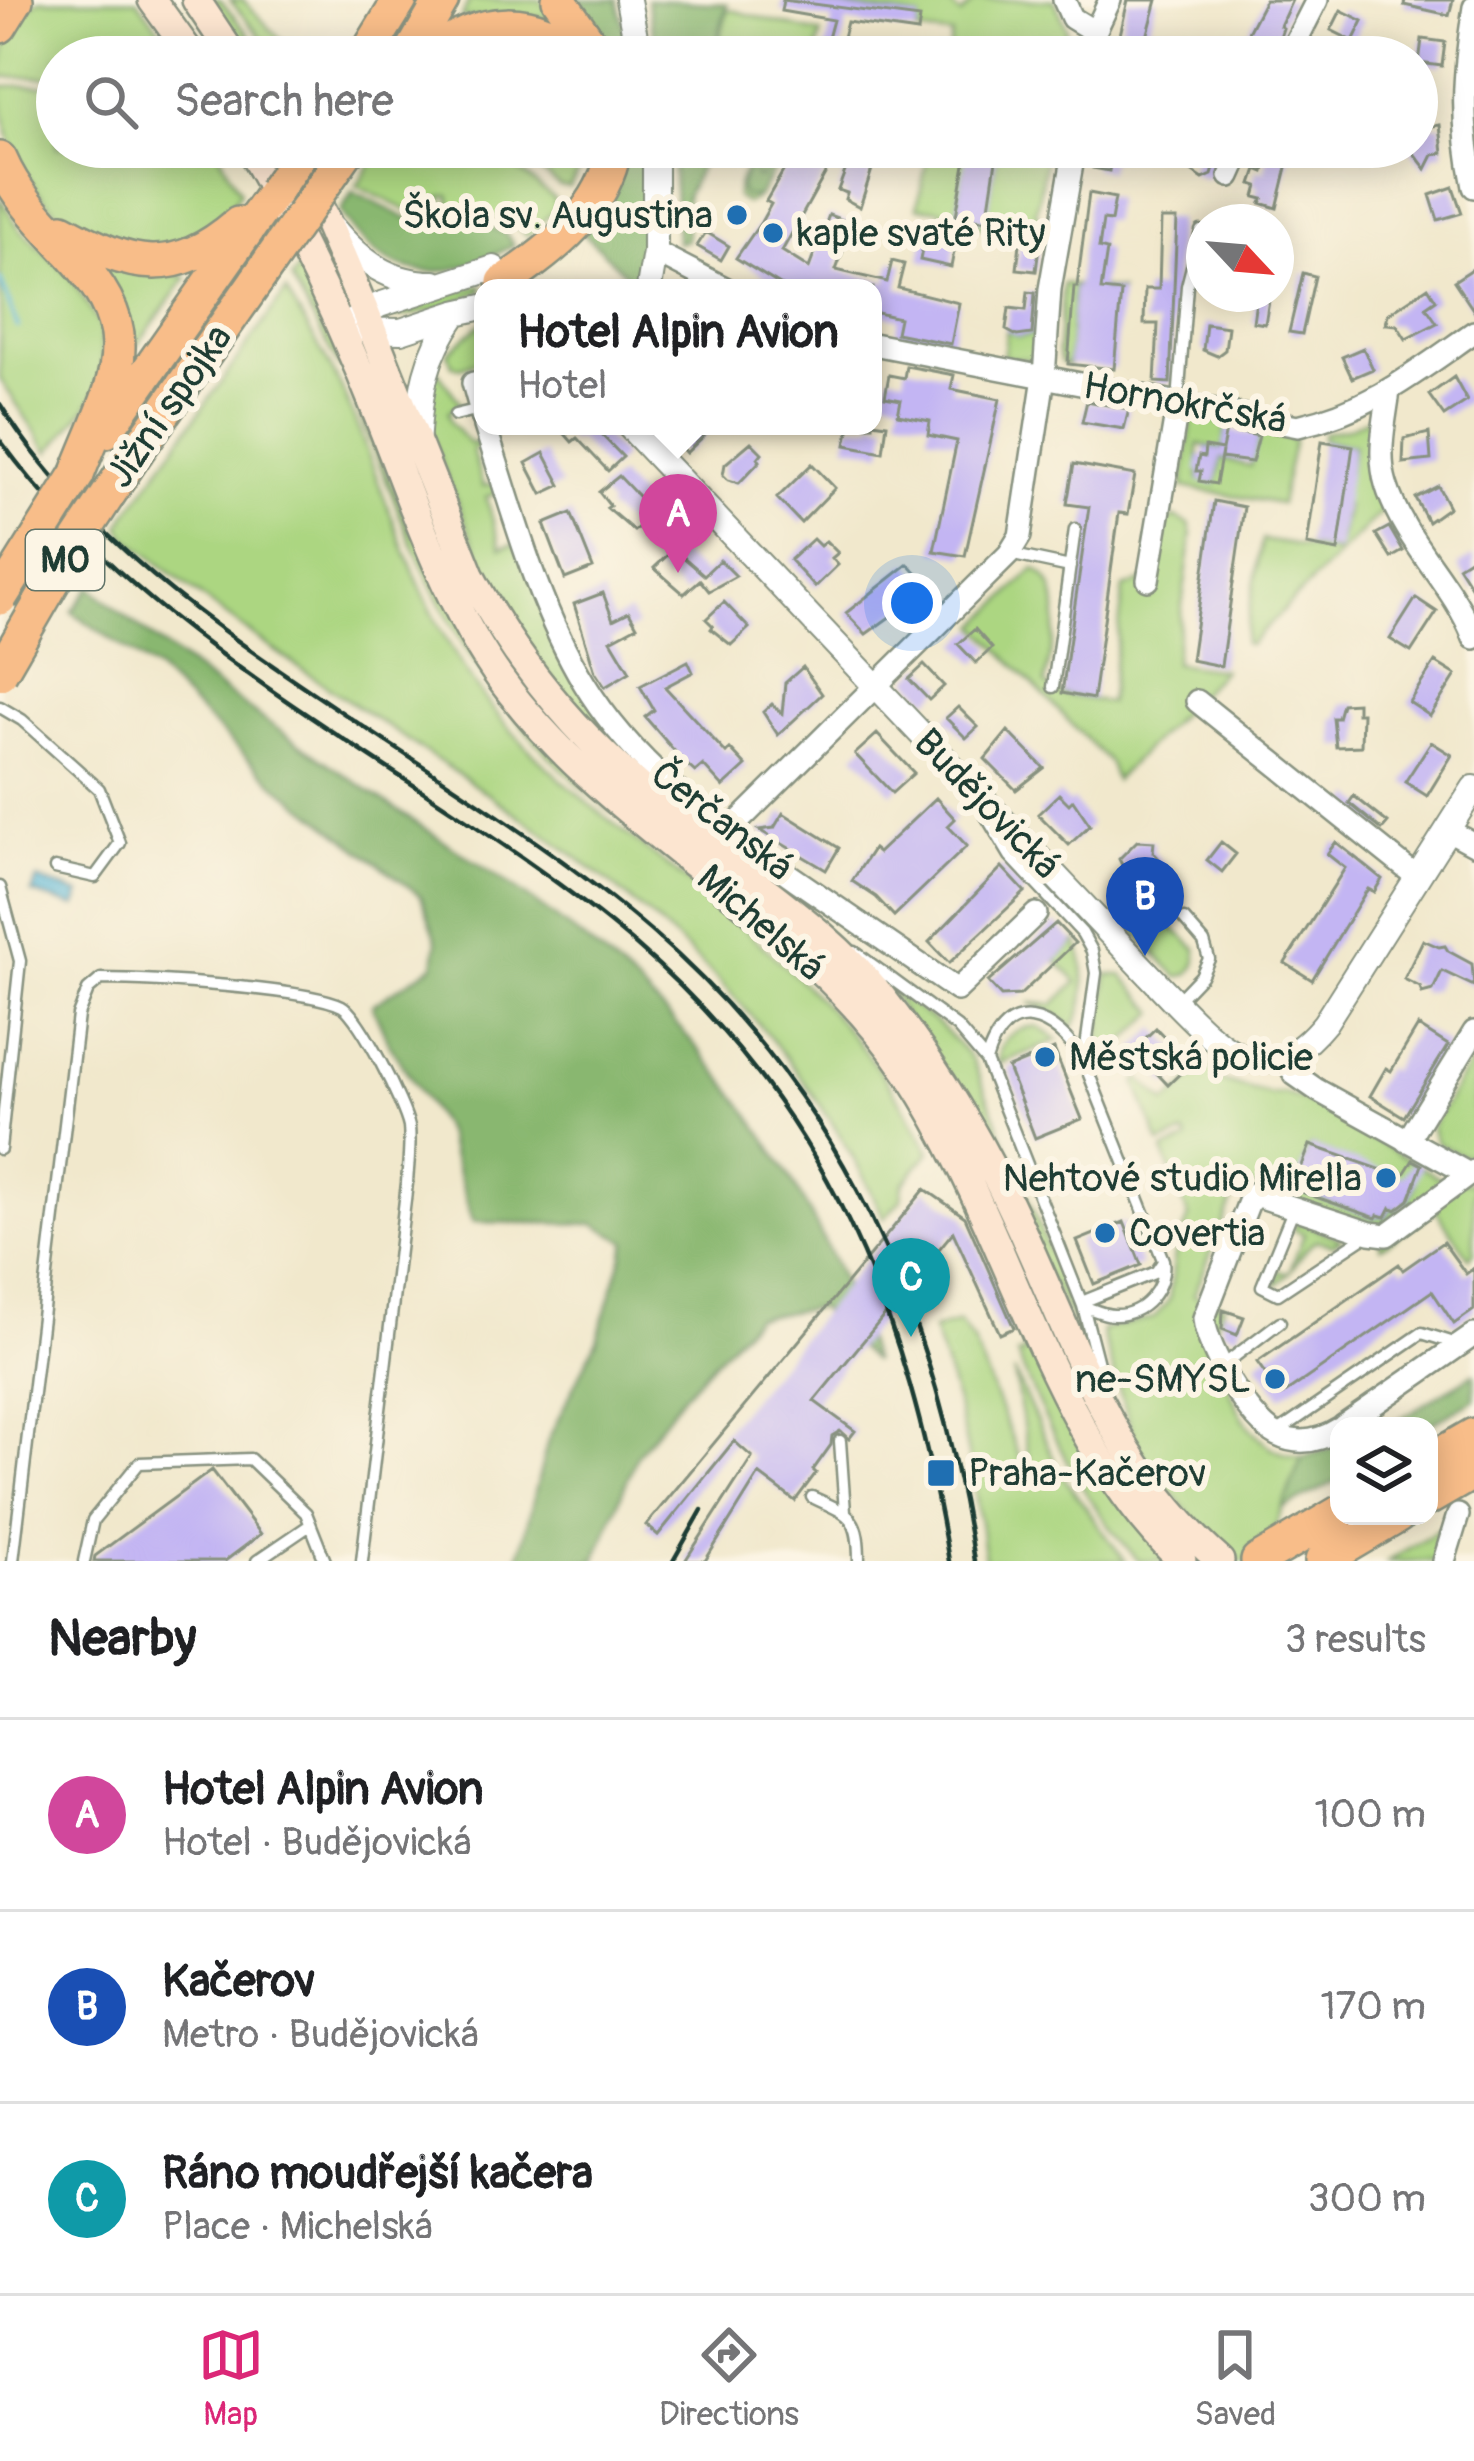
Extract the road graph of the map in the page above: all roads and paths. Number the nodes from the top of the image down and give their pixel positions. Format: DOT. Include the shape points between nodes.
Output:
graph roads {
  1 [pos="16,0"];
  2 [pos="152,0"];
  3 [pos="196,0"];
  4 [pos="400,0"];
  5 [pos="442,0"];
  6 [pos="559,0"];
  7 [pos="628,0"];
  8 [pos="1064,0"];
  9 [pos="1110,0"];
  10 [pos="1316,0"];
  11 [pos="1474,8"];
  12 [pos="0,26"];
  13 [pos="1095,32"];
  14 [pos="178,36"];
  15 [pos="220,36"];
  16 [pos="378,36"];
  17 [pos="421,36"];
  18 [pos="462,36"];
  19 [pos="555,36"];
  20 [pos="585,36"];
  21 [pos="635,36"];
  22 [pos="1094,36"];
  23 [pos="1298,36"];
  24 [pos="0,158"];
  25 [pos="260,168"];
  26 [pos="291,168"];
  27 [pos="299,168"];
  28 [pos="335,168"];
  29 [pos="591,168"];
  30 [pos="608,168"];
  31 [pos="655,168"];
  32 [pos="1072,168"];
  33 [pos="1234,168"];
  34 [pos="1230,176"];
  35 [pos="1474,187"];
  36 [pos="34,214"];
  37 [pos="326,220"];
  38 [pos="235,237"];
  39 [pos="655,253"];
  40 [pos="502,279"];
  41 [pos="508,279"];
  42 [pos="651,279"];
  43 [pos="706,279"];
  44 [pos="443,283"];
  45 [pos="474,286"];
  46 [pos="1186,299"];
  47 [pos="474,301"];
  48 [pos="456,313"];
  49 [pos="360,324"];
  50 [pos="1474,332"];
  51 [pos="882,346"];
  52 [pos="1044,377"];
  53 [pos="473,383"];
  54 [pos="474,386"];
  55 [pos="1389,391"];
  56 [pos="1178,402"];
  57 [pos="455,415"];
  58 [pos="108,416"];
  59 [pos="474,417"];
  60 [pos="489,435"];
  61 [pos="638,435"];
  62 [pos="417,448"];
  63 [pos="1075,529"];
  64 [pos="1009,554"];
  65 [pos="1070,567"];
  66 [pos="1148,580"];
  67 [pos="0,598"];
  68 [pos="1474,638"];
  69 [pos="0,673"];
  70 [pos="875,686"];
  71 [pos="1053,687"];
  72 [pos="1197,701"];
  73 [pos="0,707"];
  74 [pos="965,782"];
  75 [pos="1474,788"];
  76 [pos="1448,830"];
  77 [pos="727,833"];
  78 [pos="1474,844"];
  79 [pos="55,868"];
  80 [pos="1417,877"];
  81 [pos="0,887"];
  82 [pos="1036,914"];
  83 [pos="1184,919"];
  84 [pos="816,928"];
  85 [pos="1176,1003"];
  86 [pos="1474,1032"];
  87 [pos="1285,1055"];
  88 [pos="986,1061"];
  89 [pos="1084,1062"];
  90 [pos="1407,1141"];
  91 [pos="0,1149"];
  92 [pos="1471,1173"];
  93 [pos="1294,1208"];
  94 [pos="1370,1234"];
  95 [pos="1163,1260"];
  96 [pos="1082,1304"];
  97 [pos="1280,1322"];
  98 [pos="1467,1340"];
  99 [pos="1217,1357"];
  100 [pos="1355,1417"];
  101 [pos="1108,1422"];
  102 [pos="1274,1434"];
  103 [pos="1330,1434"];
  104 [pos="1474,1435"];
  105 [pos="840,1441"];
  106 [pos="1438,1456"];
  107 [pos="1474,1472"];
  108 [pos="812,1497"];
  109 [pos="1443,1506"];
  110 [pos="844,1512"];
  111 [pos="1330,1518"];
  112 [pos="310,1525"];
  113 [pos="1383,1525"];
  114 [pos="1323,1560"];
  115 [pos="13,1561"];
  116 [pos="83,1561"];
  117 [pos="257,1561"];
  118 [pos="326,1561"];
  119 [pos="362,1561"];
  120 [pos="859,1561"];
  121 [pos="1182,1561"];
  122 [pos="1220,1561"];
  123 [pos="1258,1561"];
  124 [pos="1444,1561"];
  1 -- 12 [label="highway"];
  2 -- 14 [label="main road"];
  3 -- 15 [label="main road"];
  4 -- 16 [label="highway"];
  5 -- 17 [label="highway"];
  6 -- 20 [label="highway"];
  7 -- 21 [label="street"];
  8 -- 13 [label="street" via="1072,18"];
  9 -- 13 [label="street"];
  10 -- 23 [label="street"];
  11 -- 35 [label="street" via="1462,86"];
  13 -- 22 [label="street"];
  18 -- 19 [label="highway" via="521,25"];
  24 -- 36 [label="highway"];
  25 -- 49 [label="main road, Michelská" via="331,302"];
  26 -- 38 [label="highway, bridge"];
  27 -- 37 [label="main road"];
  28 -- 69 [label="highway, Jižní spojka / MO, bridge" via="137,451"];
  29 -- 40 [label="highway" via="572,206"];
  30 -- 41 [label="highway" via="579,221"];
  31 -- 39 [label="street"];
  32 -- 52 [label="street"];
  33 -- 34 [label="street"];
  36 -- 38 [label="highway" via="98,250 140,262 184,259"];
  36 -- 58 [label="highway" via="114,311 119,352"];
  37 -- 44 [label="street" via="375,270"];
  37 -- 49 [label="main road"];
  38 -- 58 [label="highway, Jižní spojka"];
  39 -- 42 [label="street"];
  39 -- 43 [label="street"];
  44 -- 45 [label="street"];
  44 -- 49 [label="street"];
  46 -- 56 [label="lane"];
  47 -- 48 [label="street"];
  48 -- 49 [label="street" via="412,329"];
  48 -- 62 [label="street" via="426,367"];
  49 -- 62 [label="main road, Michelská"];
  49 -- 121 [label="main road, Michelská" via="457,605 507,688 585,775 801,952 907,1070 969,1182 1086,1436 1139,1516"];
  50 -- 55 [label="street, Hornokrčská"];
  51 -- 52 [label="street, Hornokrčská"];
  52 -- 56 [label="street, Hornokrčská"];
  52 -- 64 [label="street" via="1020,536"];
  53 -- 54 [label="street, Čerčanská"];
  55 -- 56 [label="street, Hornokrčská" via="1341,417 1298,426"];
  55 -- 68 [label="street" via="1384,481"];
  56 -- 66 [label="street"];
  57 -- 59 [label="lane"];
  58 -- 67 [label="highway, Jižní spojka / MO, bridge"];
  60 -- 77 [label="street, Čerčanská" via="525,547 585,686 646,764"];
  61 -- 70 [label="street, Budějovická"];
  62 -- 84 [label="main road, Michelská" via="470,575 529,674 640,789"];
  63 -- 65 [label="lane"];
  64 -- 65 [label="lane"];
  64 -- 70 [label="street"];
  65 -- 71 [label="lane"];
  70 -- 74 [label="street, Budějovická"];
  70 -- 77 [label="street"];
  72 -- 80 [label="street"];
  73 -- 79 [label="lane" via="99,789 119,843 95,877"];
  74 -- 85 [label="street, Budějovická"];
  74 -- 89 [label="lane" via="1010,856 1092,951"];
  75 -- 76 [label="street"];
  76 -- 78 [label="street"];
  76 -- 80 [label="street"];
  77 -- 82 [label="street, Čerčanská" via="957,990"];
  80 -- 87 [label="street" via="1325,1023"];
  81 -- 91 [label="lane" via="20,962"];
  83 -- 85 [label="lane" via="1209,959"];
  84 -- 88 [label="lane" via="957,1027"];
  84 -- 101 [label="main road, Michelská" via="877,992 954,1102"];
  85 -- 87 [label="street, Budějovická" via="1233,1054"];
  86 -- 90 [label="street"];
  87 -- 90 [label="street" via="1294,1074"];
  88 -- 89 [label="lane" via="997,1033 1033,1018 1063,1032"];
  88 -- 96 [label="lane"];
  89 -- 95 [label="lane"];
  90 -- 92 [label="street"];
  92 -- 94 [label="street" via="1387,1235"];
  93 -- 94 [label="street"];
  93 -- 94 [label="lane" via="1262,1286 1278,1294"];
  93 -- 99 [label="street" via="1252,1194 1204,1318"];
  95 -- 96 [label="lane" via="1156,1272"];
  95 -- 96 [label="lane" via="1164,1280 1141,1306 1115,1316"];
  96 -- 101 [label="lane"];
  97 -- 99 [label="lane"];
  98 -- 100 [label="street"];
  98 -- 102 [label="lane" via="1421,1333"];
  99 -- 102 [label="street"];
  101 -- 122 [label="main road, Michelská" via="1157,1496"];
  102 -- 103 [label="street" via="1305,1442"];
  104 -- 106 [label="highway"];
  105 -- 110 [label="lane"];
  107 -- 109 [label="highway"];
  108 -- 110 [label="lane"];
  109 -- 124 [label="street"];
  110 -- 120 [label="lane" via="859,1531"];
  111 -- 123 [label="highway"];
  112 -- 116 [label="lane" via="250,1459 140,1463 93,1520"];
  112 -- 117 [label="lane"];
  112 -- 118 [label="lane"];
  113 -- 114 [label="highway"];
  115 -- 119 [label="lane" via="78,1015 101,979 326,1000 347,1009 409,1125"];
}
